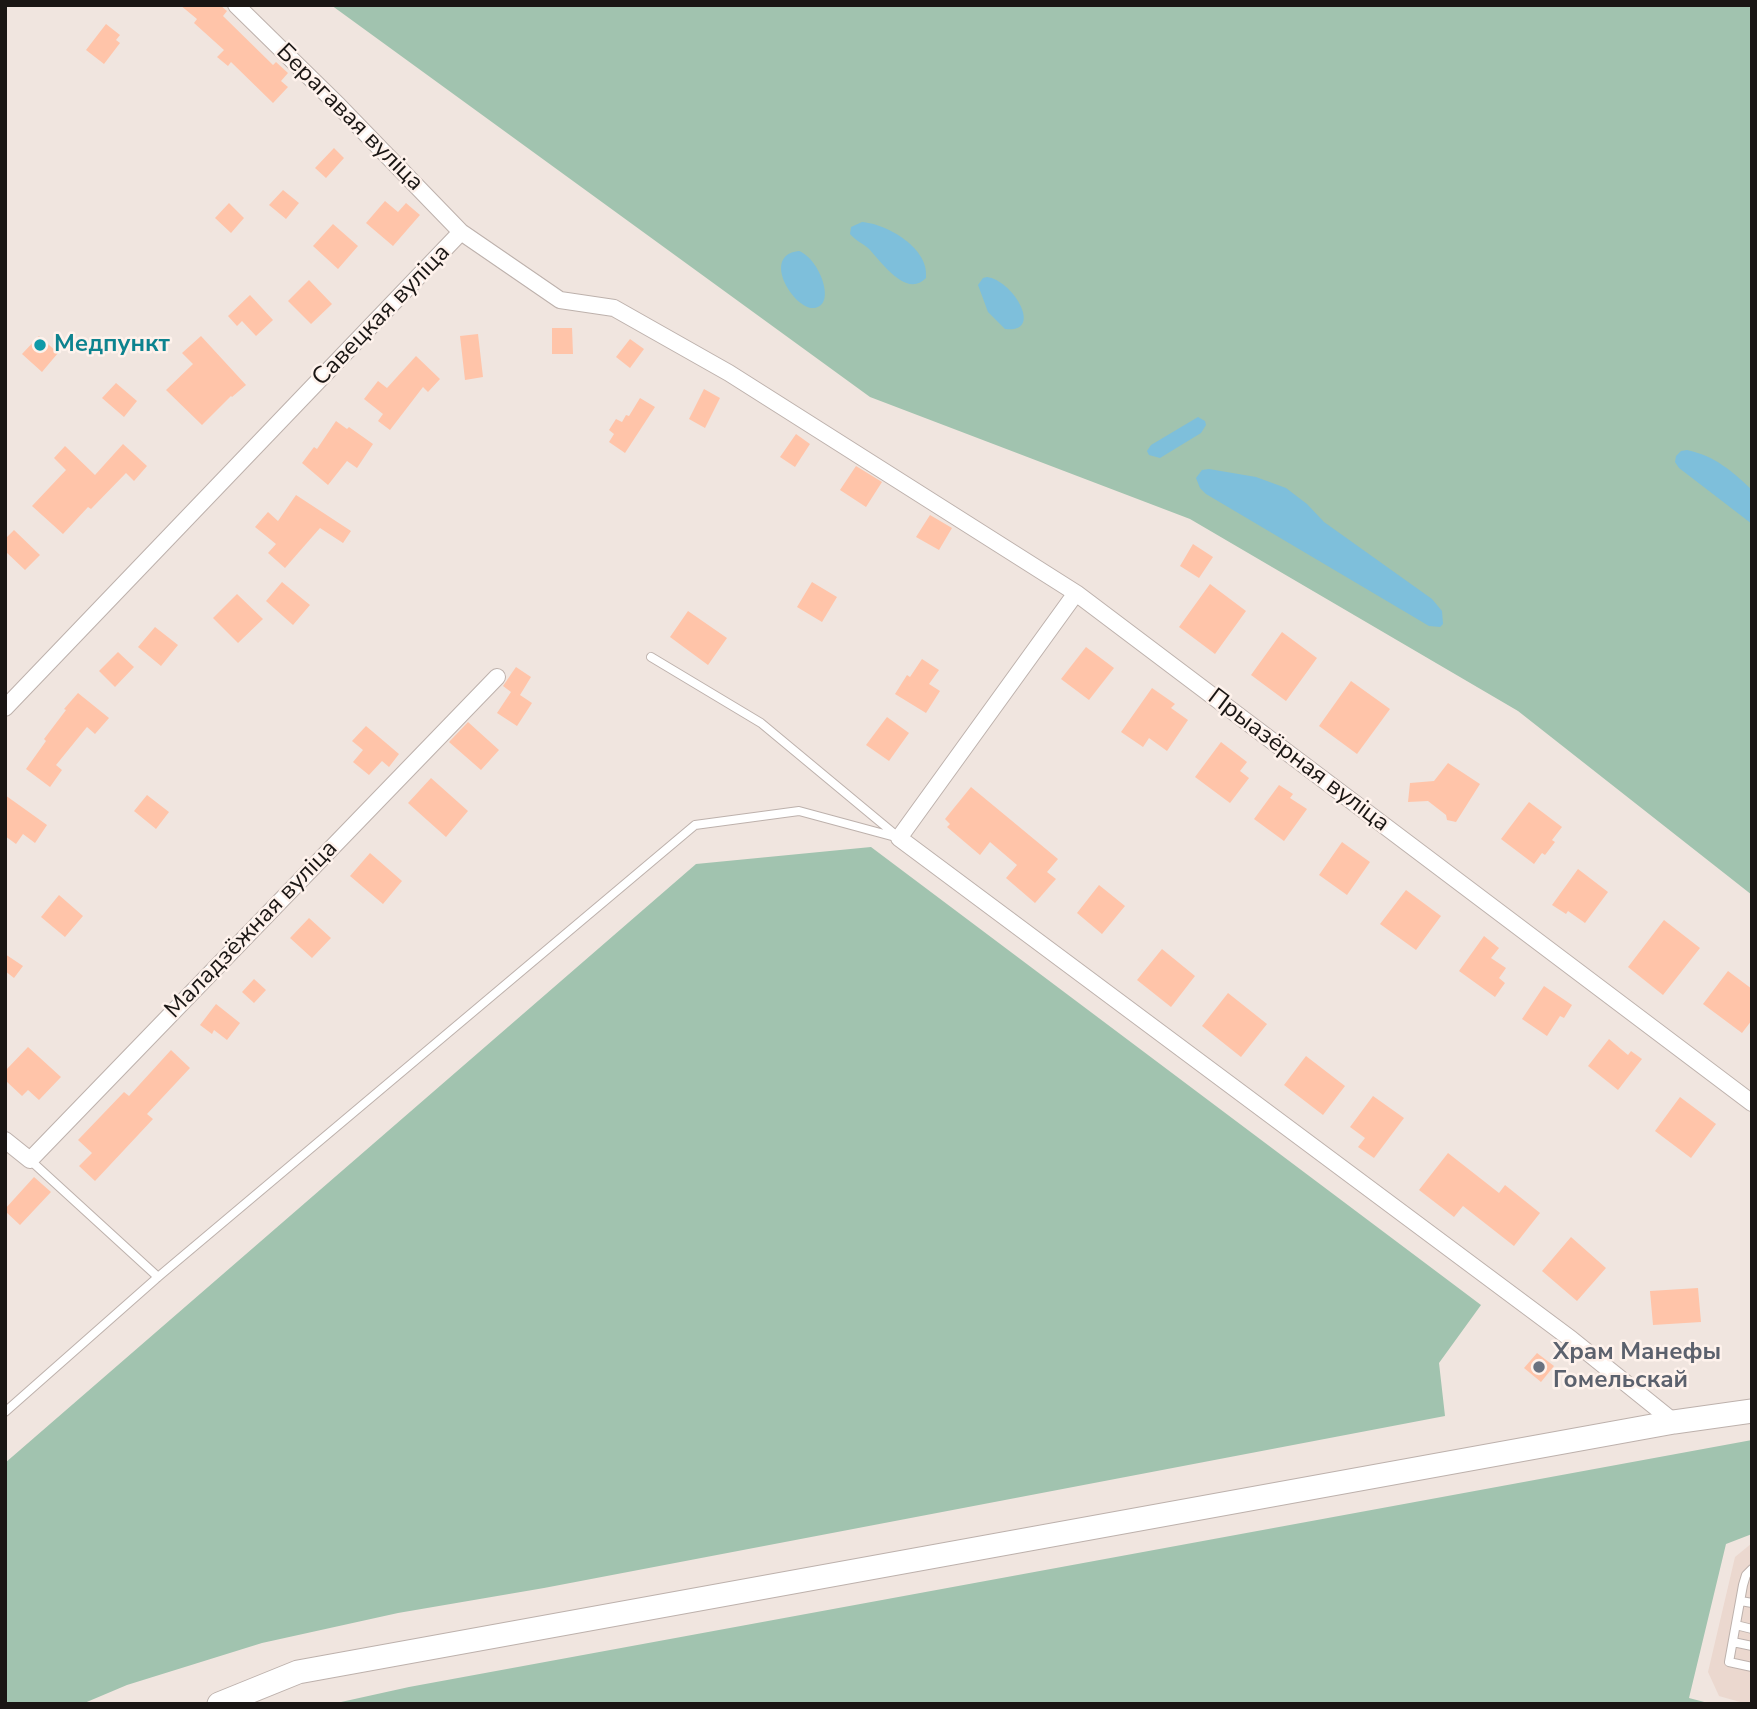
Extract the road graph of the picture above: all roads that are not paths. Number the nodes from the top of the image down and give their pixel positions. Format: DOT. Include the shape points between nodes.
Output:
graph roads {
  1 [pos="236,5"];
  2 [pos="461,232"];
  3 [pos="832,438"];
  4 [pos="1076,593"];
  5 [pos="651,657"];
  6 [pos="497,677"];
  7 [pos="5,708"];
  8 [pos="899,838"];
  9 [pos="1752,1103"];
  10 [pos="5,1140"];
  11 [pos="30,1160"];
  12 [pos="158,1277"];
  13 [pos="1752,1411"];
  14 [pos="5,1412"];
  15 [pos="1674,1422"];
  16 [pos="1752,1570"];
  17 [pos="1748,1586"];
  18 [pos="1741,1601"];
  19 [pos="1752,1603"];
  20 [pos="1736,1625"];
  21 [pos="1752,1629"];
  22 [pos="1733,1643"];
  23 [pos="1752,1646"];
  24 [pos="1752,1667"];
  25 [pos="219,1704"];
  1 -- 2 [label="street, Берагавая вуліца"];
  2 -- 3 [label="street, Савецкая вуліца" via="560,300 614,308"];
  2 -- 7 [label="street, Савецкая вуліца"];
  3 -- 4 [label="street, Прыазёрная вуліца"];
  4 -- 8 [label="street"];
  4 -- 9 [label="street, Прыазёрная вуліца"];
  5 -- 8 [label="lane" via="761,723"];
  6 -- 11 [label="street, Маладзёжная вуліца"];
  8 -- 12 [label="lane" via="799,811 695,825"];
  8 -- 15 [label="street" via="1571,1339"];
  10 -- 11 [label="street"];
  11 -- 12 [label="lane"];
  12 -- 14 [label="lane"];
  13 -- 15 [label="street"];
  15 -- 25 [label="street" via="298,1672"];
  16 -- 17 [label="lane" via="1746,1575"];
  17 -- 18 [label="lane"];
  18 -- 19 [label="lane"];
  18 -- 20 [label="lane"];
  20 -- 21 [label="lane"];
  20 -- 22 [label="lane"];
  22 -- 23 [label="lane"];
  22 -- 24 [label="lane" via="1729,1662"];
}
